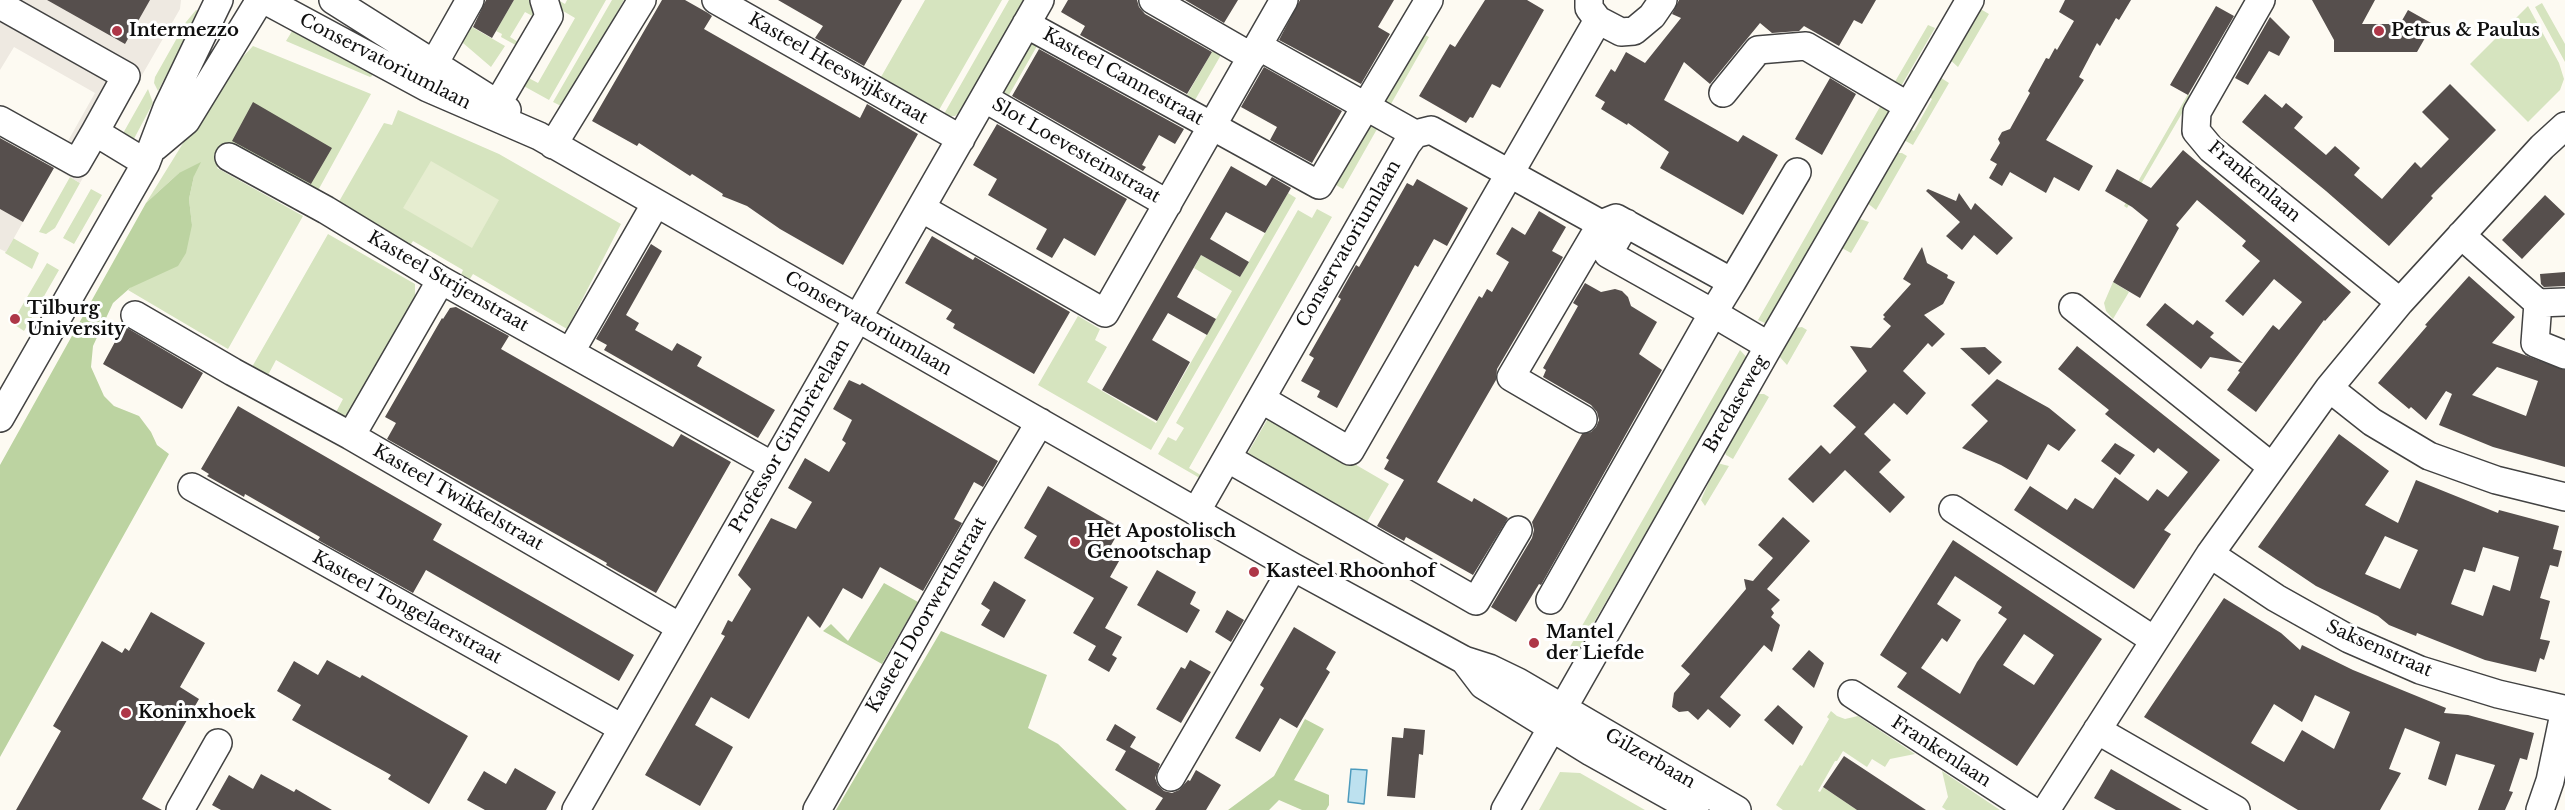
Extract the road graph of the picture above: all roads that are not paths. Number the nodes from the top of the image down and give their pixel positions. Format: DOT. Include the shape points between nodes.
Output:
graph roads {
  1 [pos="219,0"];
  2 [pos="260,0"];
  3 [pos="265,0"];
  4 [pos="333,0"];
  5 [pos="470,0"];
  6 [pos="544,0"];
  7 [pos="642,0"];
  8 [pos="716,0"];
  9 [pos="1040,0"];
  10 [pos="1153,0"];
  11 [pos="1284,0"];
  12 [pos="1429,0"];
  13 [pos="1663,0"];
  14 [pos="1970,0"];
  15 [pos="2261,0"];
  16 [pos="0,5"];
  17 [pos="1594,10"];
  18 [pos="1026,24"];
  19 [pos="1255,51"];
  20 [pos="435,62"];
  21 [pos="1723,93"];
  22 [pos="984,98"];
  23 [pos="1366,105"];
  24 [pos="1908,106"];
  25 [pos="495,109"];
  26 [pos="0,120"];
  27 [pos="1212,126"];
  28 [pos="2565,126"];
  29 [pos="94,132"];
  30 [pos="1415,134"];
  31 [pos="961,139"];
  32 [pos="546,140"];
  33 [pos="150,155"];
  34 [pos="229,157"];
  35 [pos="1797,172"];
  36 [pos="1510,175"];
  37 [pos="656,203"];
  38 [pos="1168,204"];
  39 [pos="921,208"];
  40 [pos="1613,223"];
  41 [pos="2461,235"];
  42 [pos="441,280"];
  43 [pos="1732,282"];
  44 [pos="2400,302"];
  45 [pos="2565,302"];
  46 [pos="2538,303"];
  47 [pos="2073,307"];
  48 [pos="1713,314"];
  49 [pos="135,315"];
  50 [pos="857,318"];
  51 [pos="1769,346"];
  52 [pos="571,351"];
  53 [pos="2565,355"];
  54 [pos="2329,388"];
  55 [pos="1261,399"];
  56 [pos="0,418"];
  57 [pos="1583,419"];
  58 [pos="1040,422"];
  59 [pos="351,436"];
  60 [pos="1227,458"];
  61 [pos="773,466"];
  62 [pos="2271,466"];
  63 [pos="192,487"];
  64 [pos="2565,497"];
  65 [pos="1953,508"];
  66 [pos="1196,512"];
  67 [pos="1518,530"];
  68 [pos="2210,554"];
  69 [pos="1293,567"];
  70 [pos="1550,600"];
  71 [pos="680,627"];
  72 [pos="2154,640"];
  73 [pos="1852,694"];
  74 [pos="2564,709"];
  75 [pos="1557,718"];
  76 [pos="622,728"];
  77 [pos="2097,730"];
  78 [pos="218,743"];
  79 [pos="1171,777"];
  80 [pos="180,810"];
  81 [pos="576,810"];
  82 [pos="817,810"];
  83 [pos="1505,810"];
  84 [pos="1695,810"];
  85 [pos="1737,810"];
  86 [pos="2031,810"];
  87 [pos="2046,810"];
  88 [pos="2236,810"];
  89 [pos="2540,810"];
  1 -- 33 [label="street" via="167,108"];
  2 -- 33 [label="street" via="186,121"];
  3 -- 25 [label="street, Conservatoriumlaan" via="428,88"];
  4 -- 20 [label="street, Conservatoriumlaan"];
  5 -- 20 [label="street"];
  6 -- 25 [label="street" via="549,16"];
  7 -- 32 [label="street"];
  8 -- 31 [label="street, Kasteel Heeswijkstraat"];
  9 -- 18 [label="street, Professor Gimbrèrelaan"];
  10 -- 19 [label="street"];
  11 -- 19 [label="street, Kasteel Cannestraat"];
  12 -- 23 [label="street"];
  13 -- 17 [label="street" via="1634,31 1621,32"];
  14 -- 24 [label="street, Bredaseweg"];
  15 -- 44 [label="street, Frankenlaan" via="2197,112 2196,131 2211,149"];
  16 -- 29 [label="street" via="126,76"];
  17 -- 36 [label="street"];
  18 -- 22 [label="street, Professor Gimbrèrelaan"];
  18 -- 27 [label="street, Kasteel Cannestraat"];
  19 -- 23 [label="street"];
  19 -- 27 [label="street, Kasteel Cannestraat"];
  20 -- 25 [label="street, Conservatoriumlaan"];
  21 -- 24 [label="street" via="1758,50 1806,46"];
  22 -- 31 [label="street, Professor Gimbrèrelaan"];
  22 -- 38 [label="street, Slot Loevesteinstraat"];
  23 -- 27 [label="street" via="1319,185"];
  23 -- 30 [label="street"];
  24 -- 51 [label="street, Bredaseweg"];
  25 -- 32 [label="street, Conservatoriumlaan"];
  26 -- 29 [label="street" via="77,163"];
  27 -- 38 [label="street, Slot Loevesteinstraat"];
  28 -- 41 [label="street"];
  29 -- 33 [label="street"];
  30 -- 36 [label="street" via="1431,130"];
  30 -- 55 [label="street, Conservatoriumlaan"];
  31 -- 39 [label="street, Professor Gimbrèrelaan"];
  32 -- 37 [label="street, Conservatoriumlaan"];
  33 -- 56 [label="street"];
  34 -- 42 [label="street, Kasteel Strijenstraat"];
  35 -- 43 [label="street"];
  36 -- 40 [label="street"];
  36 -- 55 [label="street" via="1350,451"];
  37 -- 50 [label="street, Conservatoriumlaan"];
  37 -- 52 [label="street"];
  38 -- 39 [label="street, Slot Loevesteinstraat" via="1105,313"];
  39 -- 50 [label="street, Professor Gimbrèrelaan"];
  40 -- 43 [label="street"];
  40 -- 48 [label="street" via="1608,254"];
  40 -- 57 [label="street" via="1511,377"];
  41 -- 44 [label="street"];
  41 -- 46 [label="street"];
  42 -- 52 [label="street, Kasteel Strijenstraat"];
  42 -- 59 [label="street"];
  43 -- 48 [label="street"];
  44 -- 54 [label="street"];
  45 -- 46 [label="street"];
  46 -- 53 [label="street" via="2535,344"];
  47 -- 62 [label="street"];
  48 -- 51 [label="street"];
  48 -- 70 [label="street"];
  49 -- 59 [label="street, Kasteel Twikkelstraat"];
  50 -- 58 [label="street, Conservatoriumlaan"];
  50 -- 61 [label="street, Professor Gimbrèrelaan"];
  51 -- 75 [label="street, Bredaseweg"];
  52 -- 61 [label="street, Kasteel Strijenstraat"];
  54 -- 62 [label="street"];
  54 -- 64 [label="street" via="2372,422 2429,456 2496,480"];
  55 -- 60 [label="street, Conservatoriumlaan"];
  58 -- 66 [label="street, Conservatoriumlaan"];
  58 -- 82 [label="street, Kasteel Doorwerthstraat"];
  59 -- 71 [label="street, Kasteel Twikkelstraat"];
  60 -- 66 [label="street, Conservatoriumlaan"];
  60 -- 67 [label="street" via="1476,601"];
  61 -- 71 [label="street, Professor Gimbrèrelaan"];
  62 -- 68 [label="street"];
  63 -- 76 [label="street, Kasteel Tongelaerstraat"];
  65 -- 72 [label="street"];
  66 -- 69 [label="street, Conservatoriumlaan"];
  68 -- 72 [label="street"];
  68 -- 74 [label="street, Saksenstraat" via="2276,598 2349,639 2420,670"];
  69 -- 75 [label="street, Conservatoriumlaan" via="1464,660 1490,668"];
  69 -- 79 [label="street"];
  71 -- 76 [label="street, Professor Gimbrèrelaan"];
  72 -- 77 [label="street"];
  73 -- 86 [label="street, Frankenlaan"];
  74 -- 89 [label="street" via="2550,781"];
  75 -- 83 [label="street, Bredaseweg"];
  75 -- 84 [label="street, Gilzerbaan"];
  75 -- 85 [label="street, Gilzerbaan"];
  76 -- 81 [label="street, Professor Gimbrèrelaan"];
  77 -- 87 [label="street"];
  77 -- 88 [label="street"];
  78 -- 80 [label="street"];
}
